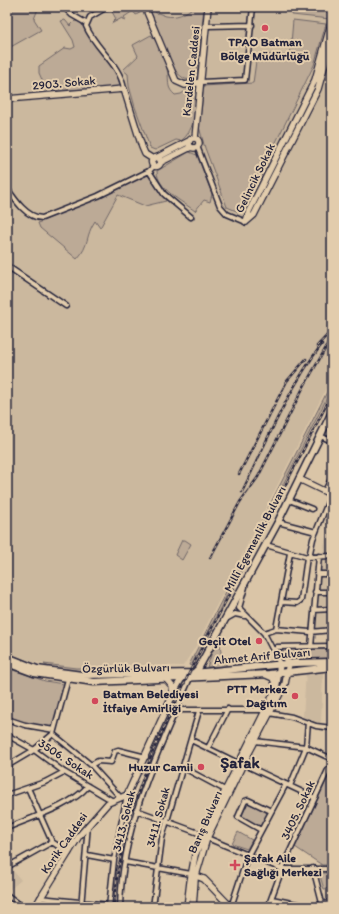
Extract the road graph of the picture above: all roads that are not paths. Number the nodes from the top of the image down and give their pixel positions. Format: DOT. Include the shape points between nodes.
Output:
graph roads {
  1 [pos="64,7"];
  2 [pos="107,7"];
  3 [pos="145,7"];
  4 [pos="208,7"];
  5 [pos="253,7"];
  6 [pos="332,20"];
  7 [pos="86,23"];
  8 [pos="252,25"];
  9 [pos="206,26"];
  10 [pos="332,39"];
  11 [pos="201,82"];
  12 [pos="124,89"];
  13 [pos="314,89"];
  14 [pos="7,99"];
  15 [pos="195,138"];
  16 [pos="192,145"];
  17 [pos="157,160"];
  18 [pos="154,166"];
  19 [pos="149,171"];
  20 [pos="7,188"];
  21 [pos="190,217"];
  22 [pos="246,222"];
  23 [pos="7,266"];
  24 [pos="66,306"];
  25 [pos="332,412"];
  26 [pos="320,436"];
  27 [pos="332,441"];
  28 [pos="332,477"];
  29 [pos="299,479"];
  30 [pos="324,491"];
  31 [pos="331,495"];
  32 [pos="289,500"];
  33 [pos="312,509"];
  34 [pos="278,522"];
  35 [pos="316,532"];
  36 [pos="266,545"];
  37 [pos="290,552"];
  38 [pos="319,556"];
  39 [pos="332,556"];
  40 [pos="308,557"];
  41 [pos="317,574"];
  42 [pos="332,574"];
  43 [pos="247,579"];
  44 [pos="315,592"];
  45 [pos="332,592"];
  46 [pos="282,602"];
  47 [pos="232,605"];
  48 [pos="239,608"];
  49 [pos="332,609"];
  50 [pos="314,610"];
  51 [pos="248,617"];
  52 [pos="224,621"];
  53 [pos="276,629"];
  54 [pos="332,630"];
  55 [pos="312,632"];
  56 [pos="264,633"];
  57 [pos="332,646"];
  58 [pos="272,647"];
  59 [pos="277,647"];
  60 [pos="311,647"];
  61 [pos="7,657"];
  62 [pos="204,659"];
  63 [pos="332,662"];
  64 [pos="7,663"];
  65 [pos="289,663"];
  66 [pos="280,664"];
  67 [pos="332,666"];
  68 [pos="288,671"];
  69 [pos="298,671"];
  70 [pos="206,672"];
  71 [pos="279,672"];
  72 [pos="113,674"];
  73 [pos="264,674"];
  74 [pos="192,676"];
  75 [pos="211,676"];
  76 [pos="200,677"];
  77 [pos="182,678"];
  78 [pos="68,679"];
  79 [pos="166,679"];
  80 [pos="113,682"];
  81 [pos="285,684"];
  82 [pos="276,686"];
  83 [pos="173,694"];
  84 [pos="228,709"];
  85 [pos="176,710"];
  86 [pos="199,711"];
  87 [pos="267,712"];
  88 [pos="7,719"];
  89 [pos="308,722"];
  90 [pos="332,728"];
  91 [pos="54,732"];
  92 [pos="7,735"];
  93 [pos="191,740"];
  94 [pos="255,741"];
  95 [pos="306,747"];
  96 [pos="208,748"];
  97 [pos="34,750"];
  98 [pos="146,757"];
  99 [pos="332,759"];
  100 [pos="241,763"];
  101 [pos="91,765"];
  102 [pos="7,766"];
  103 [pos="182,767"];
  104 [pos="332,767"];
  105 [pos="64,772"];
  106 [pos="288,785"];
  107 [pos="88,786"];
  108 [pos="28,788"];
  109 [pos="225,790"];
  110 [pos="7,795"];
  111 [pos="124,797"];
  112 [pos="315,798"];
  113 [pos="113,800"];
  114 [pos="136,810"];
  115 [pos="271,811"];
  116 [pos="40,814"];
  117 [pos="168,821"];
  118 [pos="88,825"];
  119 [pos="7,828"];
  120 [pos="261,830"];
  121 [pos="206,836"];
  122 [pos="52,842"];
  123 [pos="69,853"];
  124 [pos="87,855"];
  125 [pos="248,856"];
  126 [pos="114,860"];
  127 [pos="125,862"];
  128 [pos="7,867"];
  129 [pos="156,868"];
  130 [pos="313,868"];
  131 [pos="282,869"];
  132 [pos="332,869"];
  133 [pos="194,875"];
  134 [pos="8,898"];
  135 [pos="40,898"];
  136 [pos="272,899"];
  137 [pos="332,901"];
  138 [pos="81,905"];
  139 [pos="36,906"];
  140 [pos="109,906"];
  141 [pos="323,906"];
  142 [pos="23,907"];
  143 [pos="120,907"];
  144 [pos="153,907"];
  145 [pos="187,907"];
  146 [pos="193,907"];
  147 [pos="231,907"];
  148 [pos="268,907"];
  149 [pos="311,907"];
  150 [pos="315,907"];
  1 -- 7 [label="street"];
  2 -- 7 [label="street" via="90,17"];
  3 -- 11 [label="main road" via="176,81 185,85"];
  4 -- 9 [label="main road, Kardelen Caddesi"];
  5 -- 8 [label="street"];
  6 -- 13 [label="main road, Gelincik Sokak"];
  7 -- 12 [label="street" via="117,70"];
  8 -- 9 [label="street"];
  8 -- 11 [label="street" via="245,80"];
  9 -- 11 [label="main road, Kardelen Caddesi"];
  10 -- 13 [label="main road, Gelincik Sokak"];
  11 -- 15 [label="main road, Kardelen Caddesi"];
  12 -- 14 [label="main road, 2903. Sokak"];
  12 -- 17 [label="main road" via="145,154"];
  13 -- 22 [label="main road, Gelincik Sokak" via="249,211"];
  15 -- 16 [label="main road"];
  15 -- 16 [label="main road" via="199,142"];
  16 -- 17 [label="main road"];
  16 -- 22 [label="street" via="220,206 227,214"];
  17 -- 18 [label="main road" via="159,166"];
  18 -- 19 [label="street"];
  19 -- 20 [label="street" via="98,196 42,218 37,218 26,211"];
  19 -- 21 [label="street" via="164,194"];
  23 -- 24 [label="street"];
  25 -- 26 [label="main road, Millî Egemenlik Bulvarı"];
  26 -- 27 [label="street"];
  26 -- 29 [label="main road, Millî Egemenlik Bulvarı"];
  28 -- 30 [label="street"];
  29 -- 30 [label="main road"];
  29 -- 32 [label="main road, Millî Egemenlik Bulvarı"];
  30 -- 31 [label="main road"];
  31 -- 35 [label="street"];
  32 -- 33 [label="street"];
  32 -- 34 [label="main road, Millî Egemenlik Bulvarı"];
  34 -- 35 [label="street"];
  34 -- 36 [label="main road, Millî Egemenlik Bulvarı"];
  35 -- 40 [label="street"];
  36 -- 37 [label="street"];
  36 -- 43 [label="main road, Millî Egemenlik Bulvarı"];
  37 -- 40 [label="street"];
  37 -- 46 [label="street"];
  38 -- 39 [label="street"];
  38 -- 40 [label="street"];
  38 -- 41 [label="street"];
  40 -- 46 [label="street" via="301,600 297,603"];
  41 -- 42 [label="street"];
  41 -- 44 [label="street"];
  43 -- 47 [label="main road, Millî Egemenlik Bulvarı"];
  43 -- 48 [label="street"];
  44 -- 45 [label="street"];
  44 -- 50 [label="street"];
  46 -- 53 [label="street"];
  47 -- 48 [label="street" via="234,610"];
  47 -- 52 [label="main road, Millî Egemenlik Bulvarı"];
  48 -- 51 [label="street"];
  49 -- 50 [label="street"];
  50 -- 55 [label="street"];
  51 -- 52 [label="street" via="235,614"];
  51 -- 56 [label="street"];
  52 -- 62 [label="main road, Millî Egemenlik Bulvarı"];
  53 -- 55 [label="street"];
  53 -- 56 [label="street"];
  54 -- 55 [label="street"];
  55 -- 60 [label="street"];
  56 -- 58 [label="street"];
  57 -- 60 [label="street"];
  58 -- 65 [label="street"];
  58 -- 66 [label="street"];
  59 -- 60 [label="street"];
  61 -- 72 [label="main road, Özgürlük Bulvarı" via="37,669 68,674"];
  62 -- 70 [label="main road"];
  62 -- 74 [label="main road, Millî Egemenlik Bulvarı"];
  63 -- 65 [label="main road, Ahmet Arif Bulvarı"];
  64 -- 78 [label="main road, Özgürlük Bulvarı" via="34,673"];
  65 -- 66 [label="main road, Ahmet Arif Bulvarı"];
  65 -- 68 [label="main road, Barış Bulvarı"];
  66 -- 70 [label="main road, Ahmet Arif Bulvarı"];
  66 -- 71 [label="main road, Barış Bulvarı"];
  67 -- 69 [label="main road, Ahmet Arif Bulvarı"];
  68 -- 69 [label="main road, Ahmet Arif Bulvarı"];
  68 -- 71 [label="main road, Ahmet Arif Bulvarı"];
  68 -- 81 [label="main road, Barış Bulvarı"];
  69 -- 81 [label="main road"];
  70 -- 74 [label="main road, Ahmet Arif Bulvarı"];
  70 -- 75 [label="main road"];
  71 -- 73 [label="main road, Ahmet Arif Bulvarı"];
  71 -- 82 [label="main road, Barış Bulvarı"];
  72 -- 74 [label="main road, Özgürlük Bulvarı"];
  72 -- 80 [label="main road"];
  73 -- 75 [label="main road, Ahmet Arif Bulvarı"];
  73 -- 82 [label="main road" via="273,678"];
  74 -- 76 [label="main road, Özgürlük Bulvarı"];
  74 -- 77 [label="main road, Özgürlük Bulvarı"];
  74 -- 85 [label="street, 3413. Sokak"];
  75 -- 76 [label="main road, Ahmet Arif Bulvarı"];
  77 -- 79 [label="main road, Özgürlük Bulvarı"];
  77 -- 83 [label="main road"];
  78 -- 80 [label="main road, Özgürlük Bulvarı"];
  78 -- 91 [label="street"];
  79 -- 80 [label="main road, Özgürlük Bulvarı"];
  79 -- 83 [label="main road" via="172,686"];
  81 -- 87 [label="main road, Barış Bulvarı"];
  82 -- 87 [label="main road, Barış Bulvarı"];
  83 -- 98 [label="main road"];
  84 -- 86 [label="street"];
  84 -- 87 [label="street"];
  84 -- 96 [label="street"];
  85 -- 86 [label="street"];
  85 -- 114 [label="street, 3413. Sokak"];
  86 -- 93 [label="street, 3411. Sokak"];
  87 -- 89 [label="street"];
  87 -- 94 [label="main road, Barış Bulvarı"];
  87 -- 100 [label="main road, Barış Bulvarı"];
  88 -- 91 [label="street"];
  89 -- 90 [label="street"];
  89 -- 95 [label="street"];
  91 -- 97 [label="street"];
  91 -- 101 [label="street"];
  92 -- 97 [label="street, 3506. Sokak"];
  93 -- 96 [label="street"];
  93 -- 103 [label="street, 3411. Sokak"];
  94 -- 95 [label="street"];
  94 -- 100 [label="main road, Barış Bulvarı"];
  95 -- 99 [label="street"];
  95 -- 106 [label="street"];
  96 -- 100 [label="street"];
  97 -- 102 [label="street"];
  97 -- 105 [label="street, 3506. Sokak"];
  98 -- 101 [label="street" via="118,750 115,751 111,762 98,760"];
  98 -- 111 [label="main road"];
  100 -- 106 [label="street"];
  100 -- 109 [label="main road, Barış Bulvarı"];
  100 -- 121 [label="main road, Barış Bulvarı"];
  101 -- 111 [label="street"];
  103 -- 109 [label="street"];
  103 -- 117 [label="street, 3411. Sokak"];
  104 -- 112 [label="street, 3405. Sokak" via="328,770"];
  105 -- 107 [label="street, 3506. Sokak"];
  105 -- 108 [label="street"];
  106 -- 112 [label="street"];
  106 -- 115 [label="street"];
  107 -- 113 [label="street, 3506. Sokak"];
  107 -- 116 [label="street" via="72,800"];
  108 -- 110 [label="street"];
  108 -- 116 [label="street"];
  109 -- 121 [label="main road, Barış Bulvarı"];
  111 -- 113 [label="main road, Korik Caddesi"];
  111 -- 126 [label="street"];
  112 -- 131 [label="street, 3405. Sokak"];
  113 -- 118 [label="main road, Korik Caddesi"];
  114 -- 117 [label="street"];
  114 -- 127 [label="street, 3413. Sokak"];
  115 -- 120 [label="street"];
  115 -- 120 [label="street" via="248,800 245,801 238,817"];
  116 -- 119 [label="street"];
  116 -- 122 [label="street"];
  117 -- 121 [label="street"];
  117 -- 129 [label="street, 3411. Sokak"];
  118 -- 123 [label="main road, Korik Caddesi"];
  118 -- 124 [label="street"];
  120 -- 125 [label="street"];
  121 -- 125 [label="street"];
  121 -- 133 [label="main road, Barış Bulvarı" via="196,855"];
  122 -- 123 [label="street"];
  122 -- 128 [label="street"];
  123 -- 135 [label="main road, Korik Caddesi"];
  124 -- 126 [label="street"];
  124 -- 138 [label="street"];
  125 -- 131 [label="street"];
  125 -- 147 [label="street"];
  126 -- 140 [label="street"];
  127 -- 129 [label="street"];
  127 -- 143 [label="street, 3413. Sokak"];
  129 -- 133 [label="street"];
  129 -- 144 [label="street, 3411. Sokak"];
  130 -- 131 [label="street"];
  130 -- 132 [label="street"];
  130 -- 141 [label="street"];
  131 -- 136 [label="street, 3405. Sokak"];
  133 -- 145 [label="main road, Barış Bulvarı"];
  133 -- 146 [label="main road, Barış Bulvarı"];
  133 -- 147 [label="main road" via="204,879"];
  134 -- 142 [label="street"];
  135 -- 138 [label="street"];
  135 -- 139 [label="main road, Korik Caddesi"];
  136 -- 148 [label="street, 3405. Sokak"];
  136 -- 149 [label="street"];
  137 -- 141 [label="street" via="326,902"];
  138 -- 140 [label="street"];
  141 -- 150 [label="street"];
}
